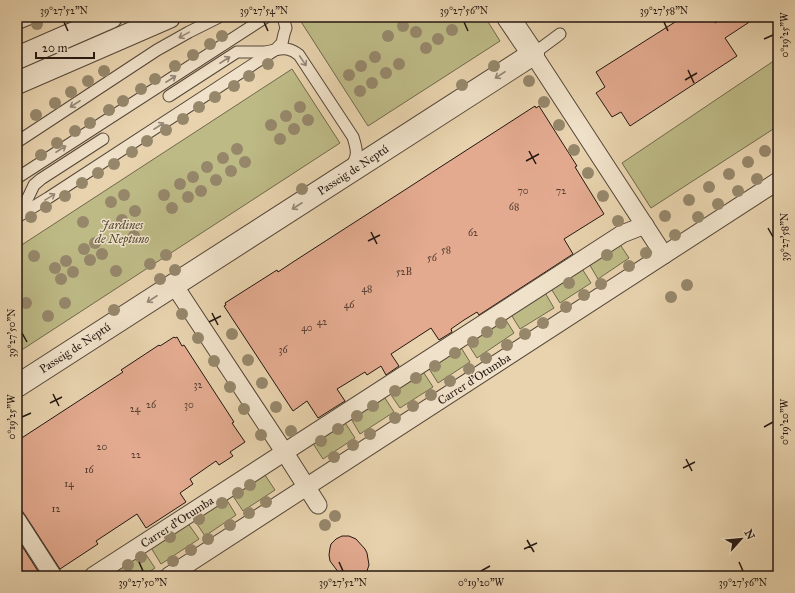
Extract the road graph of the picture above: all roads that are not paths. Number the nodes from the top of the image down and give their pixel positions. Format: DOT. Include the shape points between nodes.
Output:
graph roads {
  1 [pos="34,17"];
  2 [pos="111,17"];
  3 [pos="169,17"];
  4 [pos="219,17"];
  5 [pos="266,17"];
  6 [pos="283,17"];
  7 [pos="508,17"];
  8 [pos="17,24"];
  9 [pos="560,34"];
  10 [pos="275,50"];
  11 [pos="533,54"];
  12 [pos="17,58"];
  13 [pos="17,84"];
  14 [pos="169,96"];
  15 [pos="103,139"];
  16 [pos="17,142"];
  17 [pos="346,174"];
  18 [pos="17,178"];
  19 [pos="778,181"];
  20 [pos="17,217"];
  21 [pos="645,225"];
  22 [pos="664,255"];
  23 [pos="174,285"];
  24 [pos="17,386"];
  25 [pos="285,453"];
  26 [pos="307,487"];
  27 [pos="318,505"];
  28 [pos="17,520"];
  29 [pos="53,576"];
  30 [pos="93,576"];
  31 [pos="169,576"];
  1 -- 8 [label="lane"];
  2 -- 12 [label="street"];
  3 -- 13 [label="street"];
  4 -- 16 [label="lane, one-way" via="157,50"];
  18 -- 5 [label="lane, one-way"];
  6 -- 10 [label="lane" via="286,28 282,43"];
  7 -- 11 [label="street"];
  9 -- 11 [label="lane"];
  14 -- 10 [label="lane, one-way" via="237,52"];
  10 -- 17 [label="lane, one-way" via="294,50 299,55 353,137 357,150 355,162"];
  20 -- 10 [label="lane, one-way"];
  11 -- 17 [label="street, Passeig de Neptú, one-way"];
  11 -- 21 [label="street"];
  15 -- 20 [label="lane" via="34,185"];
  17 -- 23 [label="street, Passeig de Neptú, one-way"];
  19 -- 22 [label="street, Carrer d'Otumba"];
  21 -- 22 [label="street"];
  21 -- 25 [label="street, Carrer d'Otumba" via="622,234"];
  22 -- 26 [label="street, Carrer d'Otumba"];
  23 -- 24 [label="street, Passeig de Neptú, one-way"];
  23 -- 25 [label="street"];
  25 -- 26 [label="street"];
  25 -- 30 [label="street, Carrer d'Otumba"];
  26 -- 27 [label="street"];
  26 -- 31 [label="street, Carrer d'Otumba"];
  28 -- 29 [label="street"];
}
